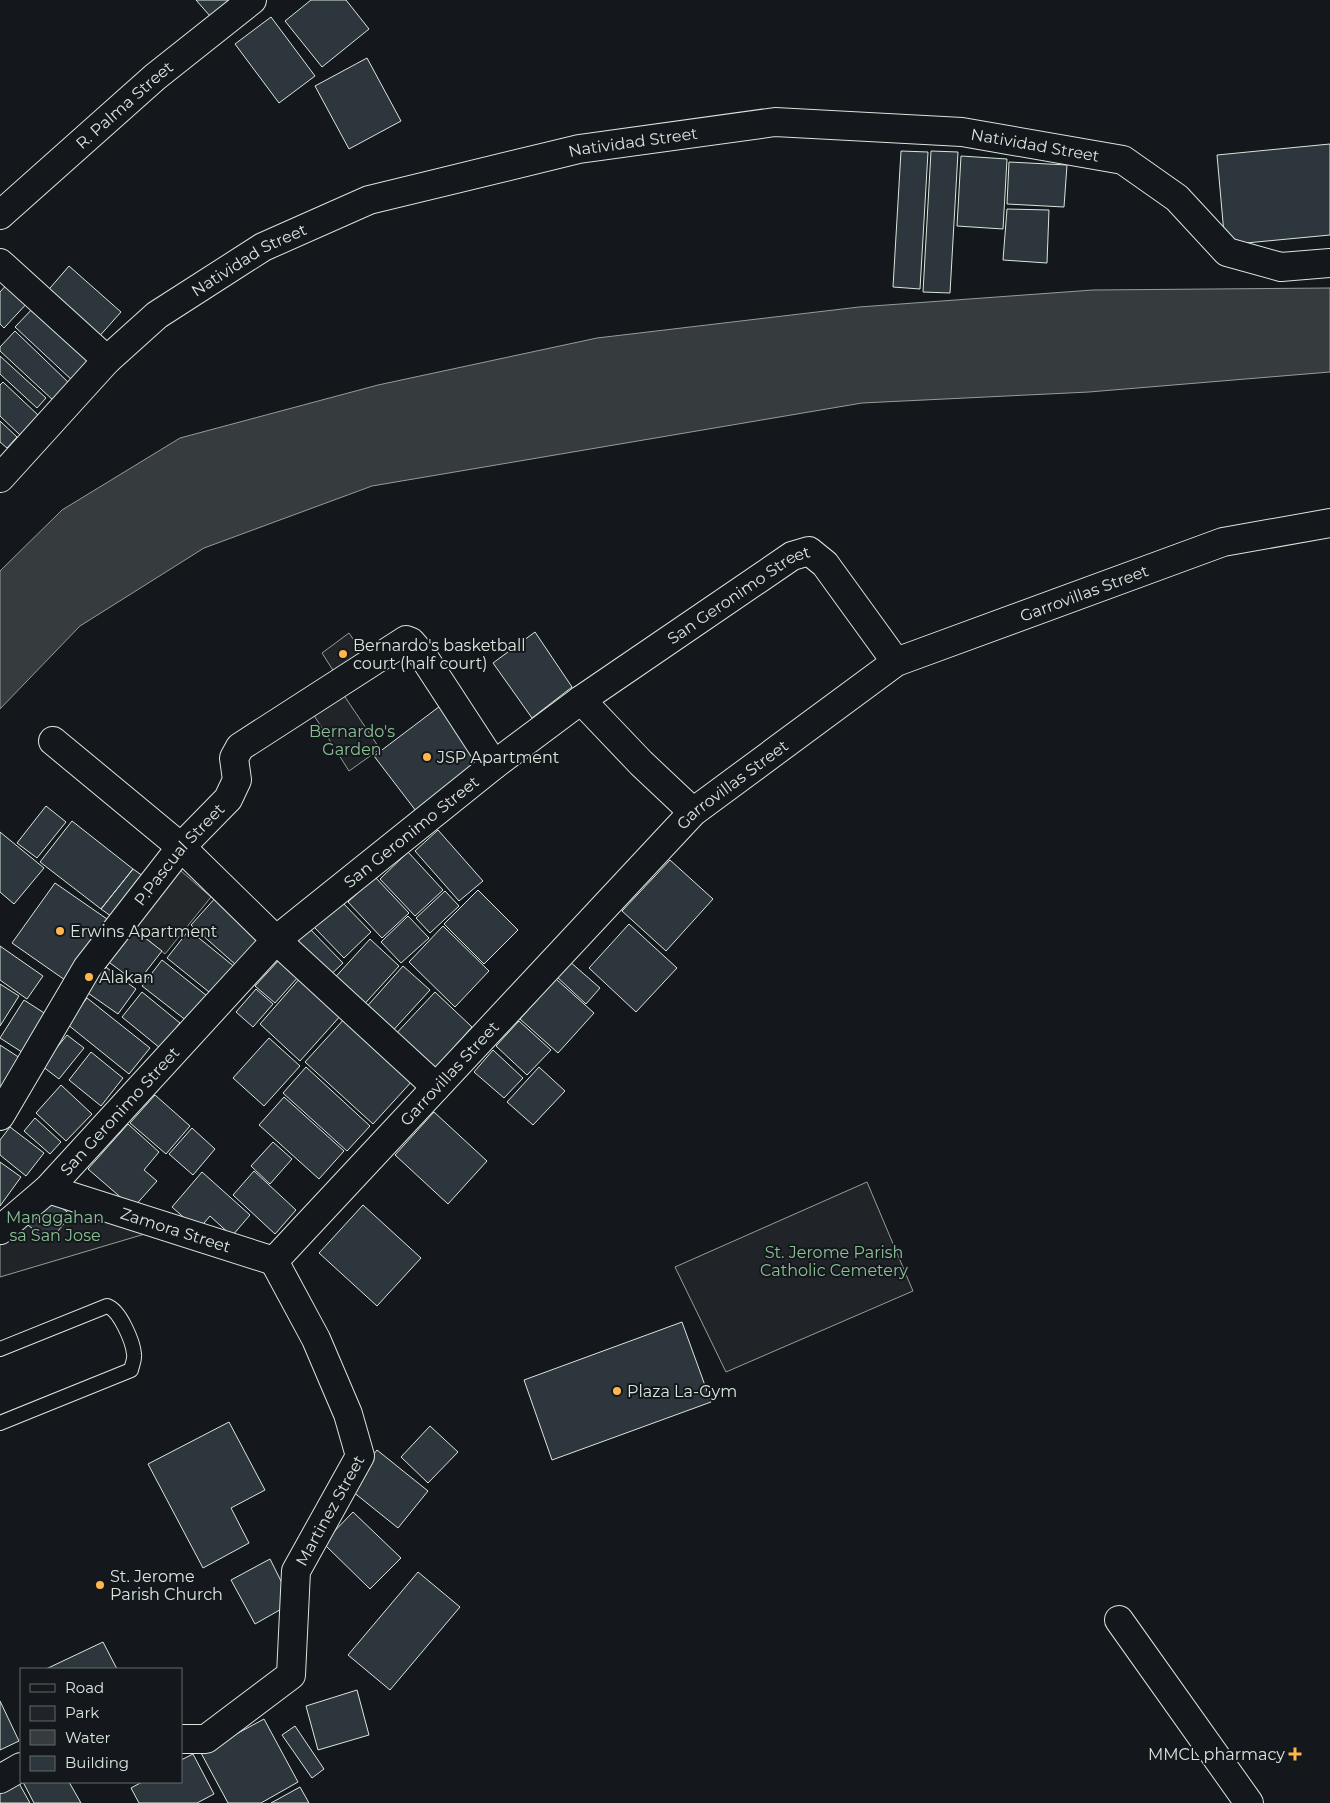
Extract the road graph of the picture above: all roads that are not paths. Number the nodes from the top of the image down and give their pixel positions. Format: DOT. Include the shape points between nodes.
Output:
graph roads {
  1 [pos="252,0"];
  2 [pos="0,215"];
  3 [pos="0,263"];
  4 [pos="1330,263"];
  5 [pos="106,360"];
  6 [pos="0,478"];
  7 [pos="1330,523"];
  8 [pos="896,662"];
  9 [pos="581,700"];
  10 [pos="53,741"];
  11 [pos="494,765"];
  12 [pos="693,812"];
  13 [pos="181,847"];
  14 [pos="276,940"];
  15 [pos="436,1087"];
  16 [pos="0,1116"];
  17 [pos="48,1189"];
  18 [pos="0,1230"];
  19 [pos="274,1261"];
  20 [pos="0,1348"];
  21 [pos="0,1423"];
  22 [pos="1119,1620"];
  23 [pos="182,1739"];
  24 [pos="20,1768"];
  25 [pos="0,1779"];
  26 [pos="1249,1803"];
  1 -- 2 [label="street, R. Palma Street" via="155,77"];
  3 -- 5 [label="street"];
  4 -- 5 [label="street, Natividad Street" via="1281,267 1227,252 1177,198 1123,160 962,132 775,122 579,149 369,200 263,247 157,314"];
  5 -- 6 [label="street, Natividad Street"];
  7 -- 8 [label="street, Garrovillas Street" via="1223,542"];
  8 -- 9 [label="street, San Geronimo Street" via="825,564 809,551 792,556"];
  8 -- 12 [label="street, Garrovillas Street"];
  9 -- 11 [label="street, San Geronimo Street"];
  9 -- 12 [label="street"];
  10 -- 13 [label="street"];
  11 -- 13 [label="street, P.Pascual Street" via="416,646 406,640 240,747 234,758 237,780 234,790"];
  11 -- 14 [label="street, San Geronimo Street"];
  12 -- 15 [label="street, Garrovillas Street"];
  13 -- 14 [label="street"];
  13 -- 16 [label="street, P.Pascual Street" via="87,968"];
  14 -- 15 [label="street"];
  14 -- 17 [label="street, San Geronimo Street"];
  15 -- 19 [label="street, Garrovillas Street"];
  17 -- 18 [label="street, San Geronimo Street"];
  17 -- 19 [label="street, Zamora Street"];
  19 -- 23 [label="street, Martinez Street" via="319,1348 348,1414 360,1456 296,1571 291,1675 206,1739"];
  20 -- 21 [label="lane" via="107,1306 115,1310 121,1319 135,1354 131,1370"];
  22 -- 26 [label="street"];
  24 -- 25 [label="street"];
}
